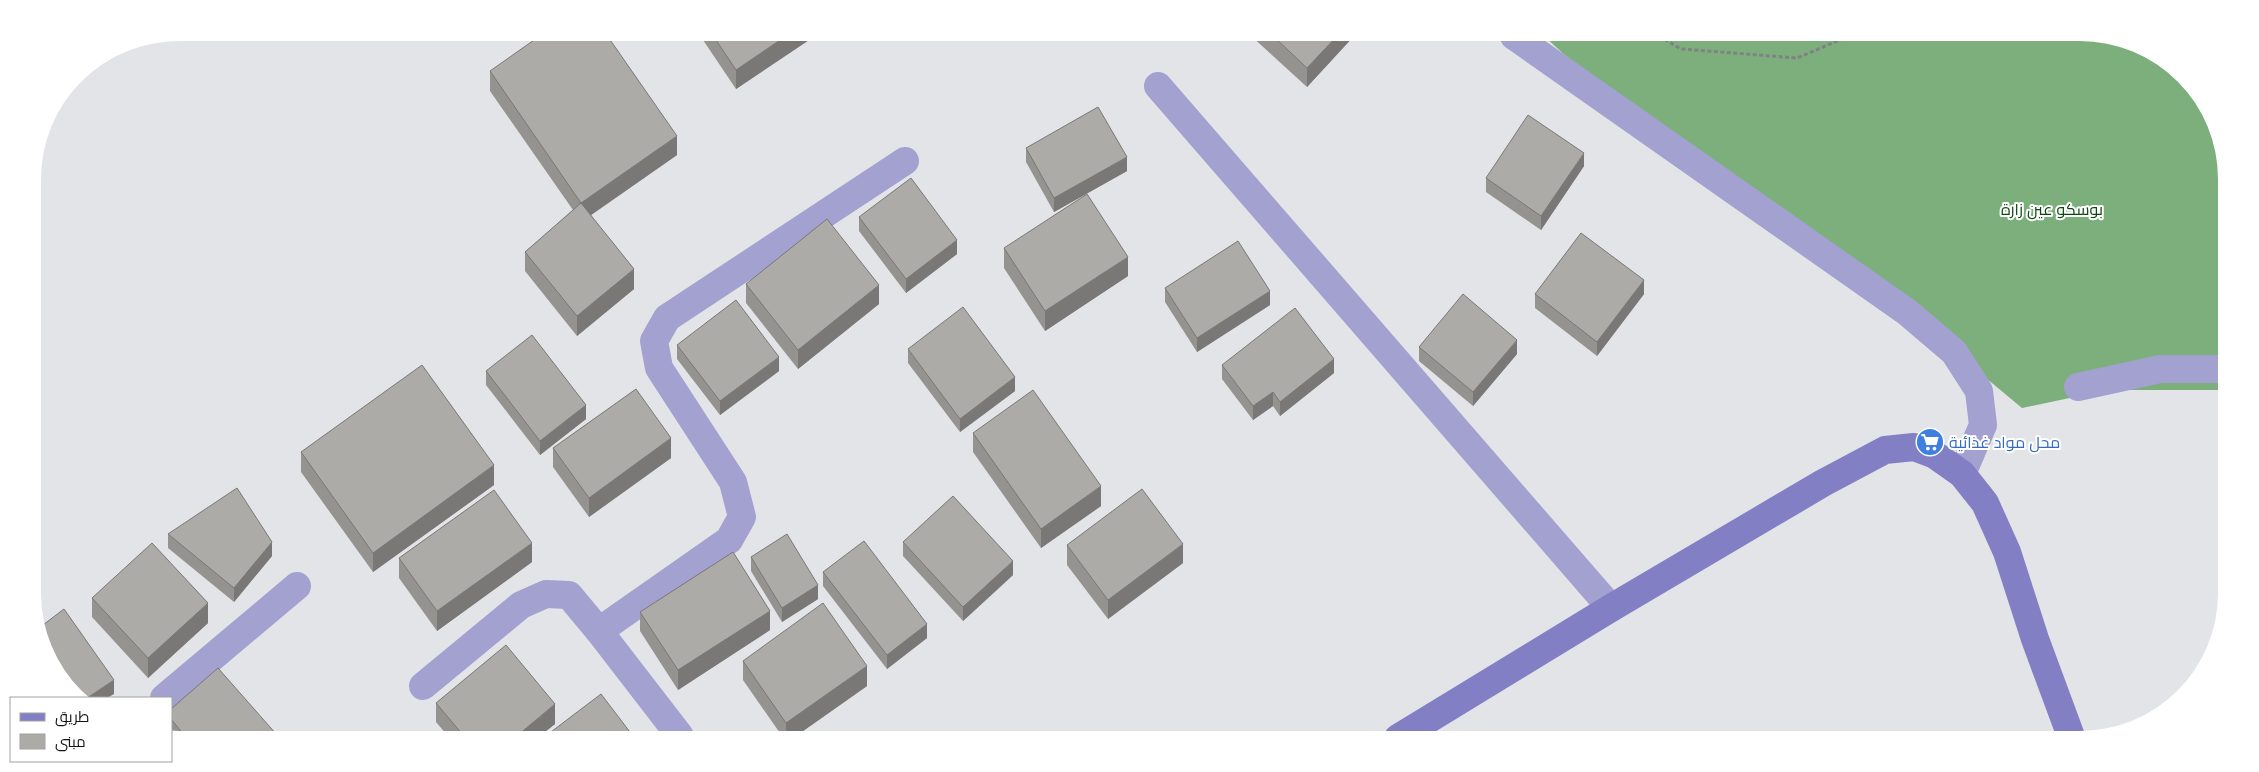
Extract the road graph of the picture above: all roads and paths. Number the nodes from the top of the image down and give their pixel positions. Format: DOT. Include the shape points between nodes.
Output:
graph roads {
  1 [pos="1521,41"];
  2 [pos="1667,41"];
  3 [pos="1837,41"];
  4 [pos="1158,86"];
  5 [pos="905,161"];
  6 [pos="2218,369"];
  7 [pos="2078,387"];
  8 [pos="1962,474"];
  9 [pos="297,586"];
  10 [pos="1611,608"];
  11 [pos="599,631"];
  12 [pos="422,686"];
  13 [pos="165,697"];
  14 [pos="1411,730"];
  15 [pos="2069,730"];
  16 [pos="676,731"];
  1 -- 8 [label="street" via="1907,312 1954,352 1979,391 1983,425"];
  2 -- 3 [label="path" via="1681,49 1797,58"];
  4 -- 10 [label="street"];
  5 -- 11 [label="street" via="667,318 654,341 659,368 733,482 742,517 729,540"];
  6 -- 7 [label="street" via="2160,369"];
  8 -- 10 [label="main road" via="1935,455 1914,447 1885,450"];
  8 -- 15 [label="main road" via="1985,503 2007,552"];
  9 -- 13 [label="street"];
  10 -- 14 [label="main road"];
  11 -- 12 [label="street" via="569,595 546,594 521,605"];
  11 -- 16 [label="street"];
}
